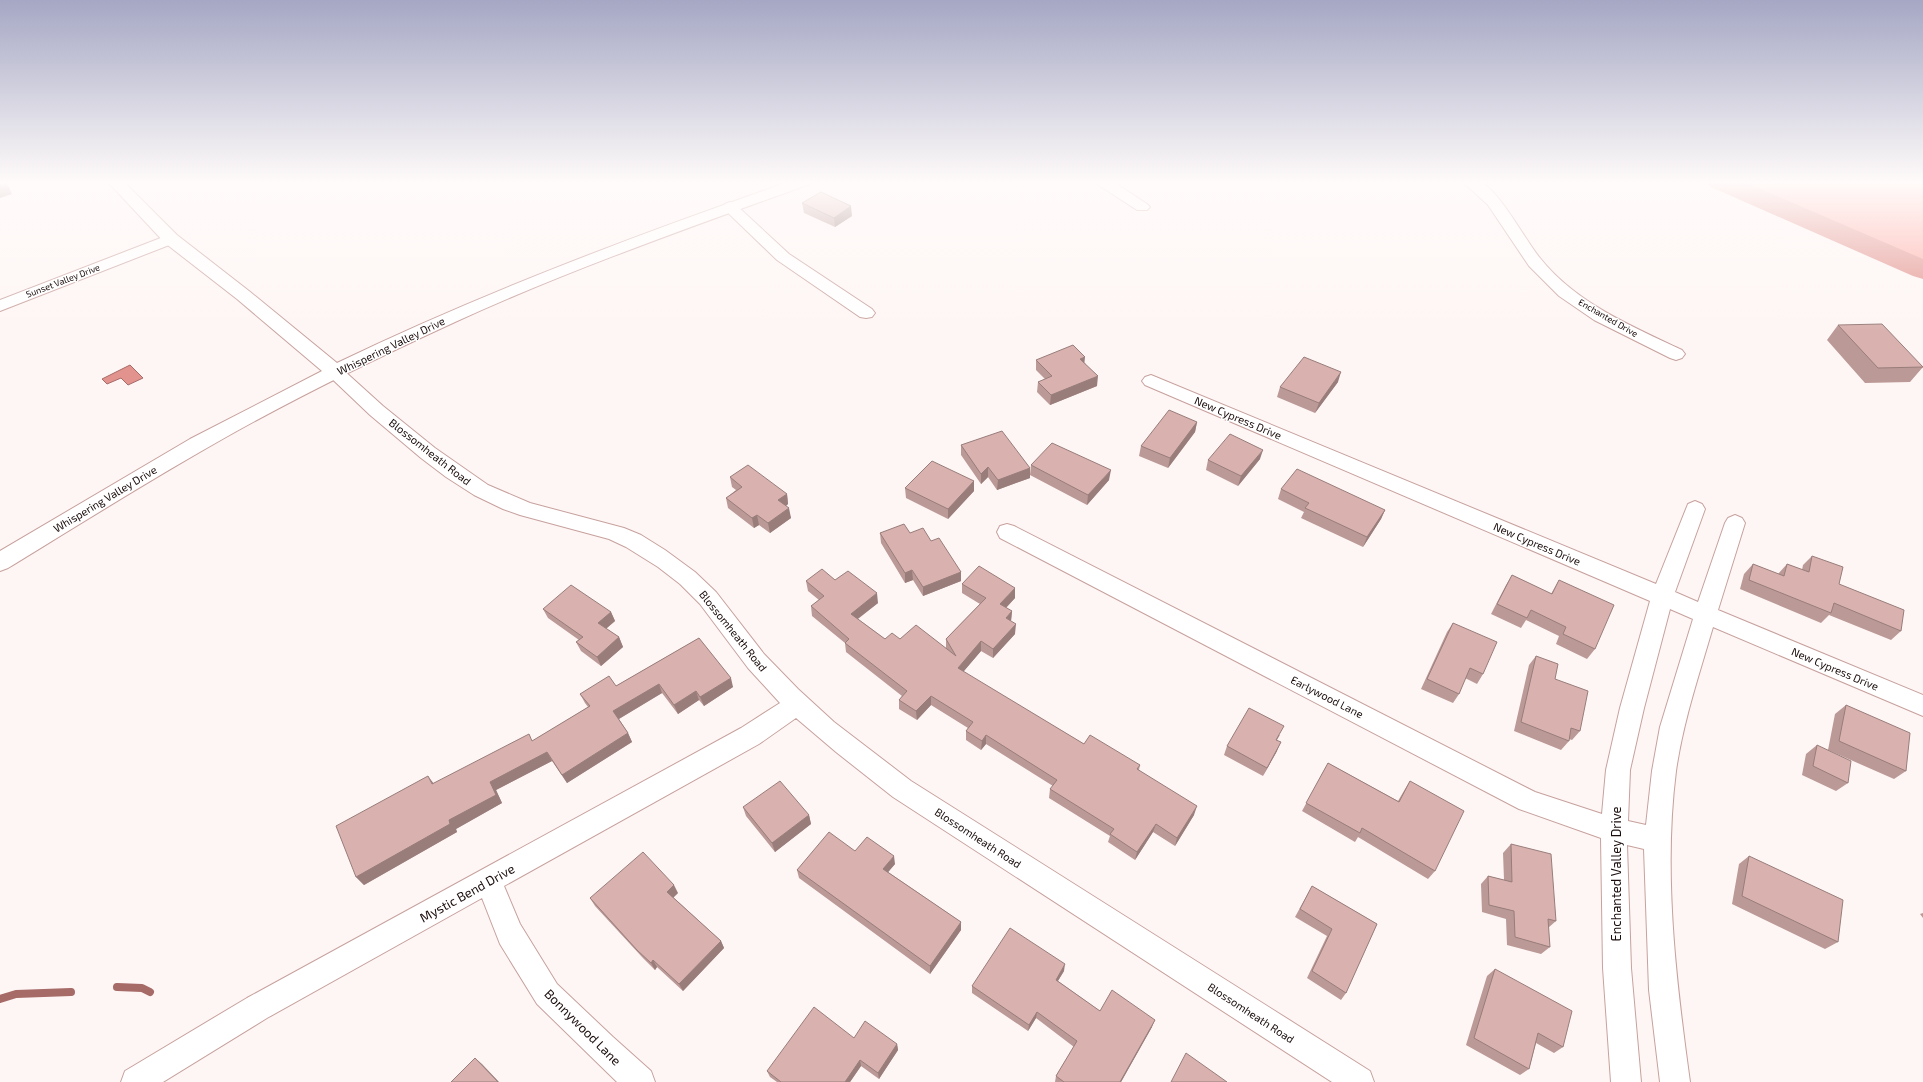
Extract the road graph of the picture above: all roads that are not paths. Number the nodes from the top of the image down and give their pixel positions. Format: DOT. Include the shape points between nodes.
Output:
graph roads {
  1 [pos="164,231"];
  2 [pos="664,231"];
  3 [pos="756,231"];
  4 [pos="1514,231"];
  5 [pos="171,239"];
  6 [pos="0,306"];
  7 [pos="866,313"];
  8 [pos="1676,354"];
  9 [pos="335,372"];
  10 [pos="1151,381"];
  11 [pos="1695,509"];
  12 [pos="1735,523"];
  13 [pos="1007,532"];
  14 [pos="0,562"];
  15 [pos="1662,597"];
  16 [pos="1705,615"];
  17 [pos="797,704"];
  18 [pos="1923,706"];
  19 [pos="1614,830"];
  20 [pos="1656,840"];
  21 [pos="488,881"];
  22 [pos="136,1082"];
  23 [pos="640,1082"];
  24 [pos="1360,1082"];
  25 [pos="1626,1082"];
  26 [pos="1675,1082"];
  1 -- 5 [label="street, Blossomheath Road"];
  2 -- 9 [label="street, Whispering Valley Drive" via="590,259 449,318"];
  3 -- 7 [label="street" via="784,257"];
  4 -- 8 [label="street, Enchanted Drive" via="1535,263 1585,306 1616,325"];
  5 -- 6 [label="street, Sunset Valley Drive"];
  5 -- 9 [label="street, Blossomheath Road"];
  9 -- 14 [label="street, Whispering Valley Drive" via="192,448"];
  9 -- 17 [label="street, Blossomheath Road" via="356,393 434,458 470,484 511,504 619,536 648,549 679,570 708,599 756,662"];
  10 -- 15 [label="street, New Cypress Drive"];
  11 -- 15 [label="street, Enchanted Valley Drive"];
  12 -- 16 [label="street"];
  13 -- 19 [label="street, Earlywood Lane" via="1528,801"];
  15 -- 16 [label="street, New Cypress Drive"];
  15 -- 19 [label="street, Enchanted Valley Drive" via="1618,770"];
  16 -- 18 [label="street, New Cypress Drive"];
  16 -- 20 [label="street" via="1672,727"];
  17 -- 21 [label="street, Mystic Bend Drive" via="750,736"];
  17 -- 24 [label="street, Blossomheath Road" via="902,789"];
  19 -- 20 [label="street, Earlywood Lane"];
  19 -- 25 [label="street, Enchanted Valley Drive" via="1617,968"];
  20 -- 26 [label="street" via="1663,990"];
  21 -- 22 [label="street, Mystic Bend Drive" via="257,1008"];
  21 -- 23 [label="street, Bonnywood Lane" via="510,934 546,994"];
}
